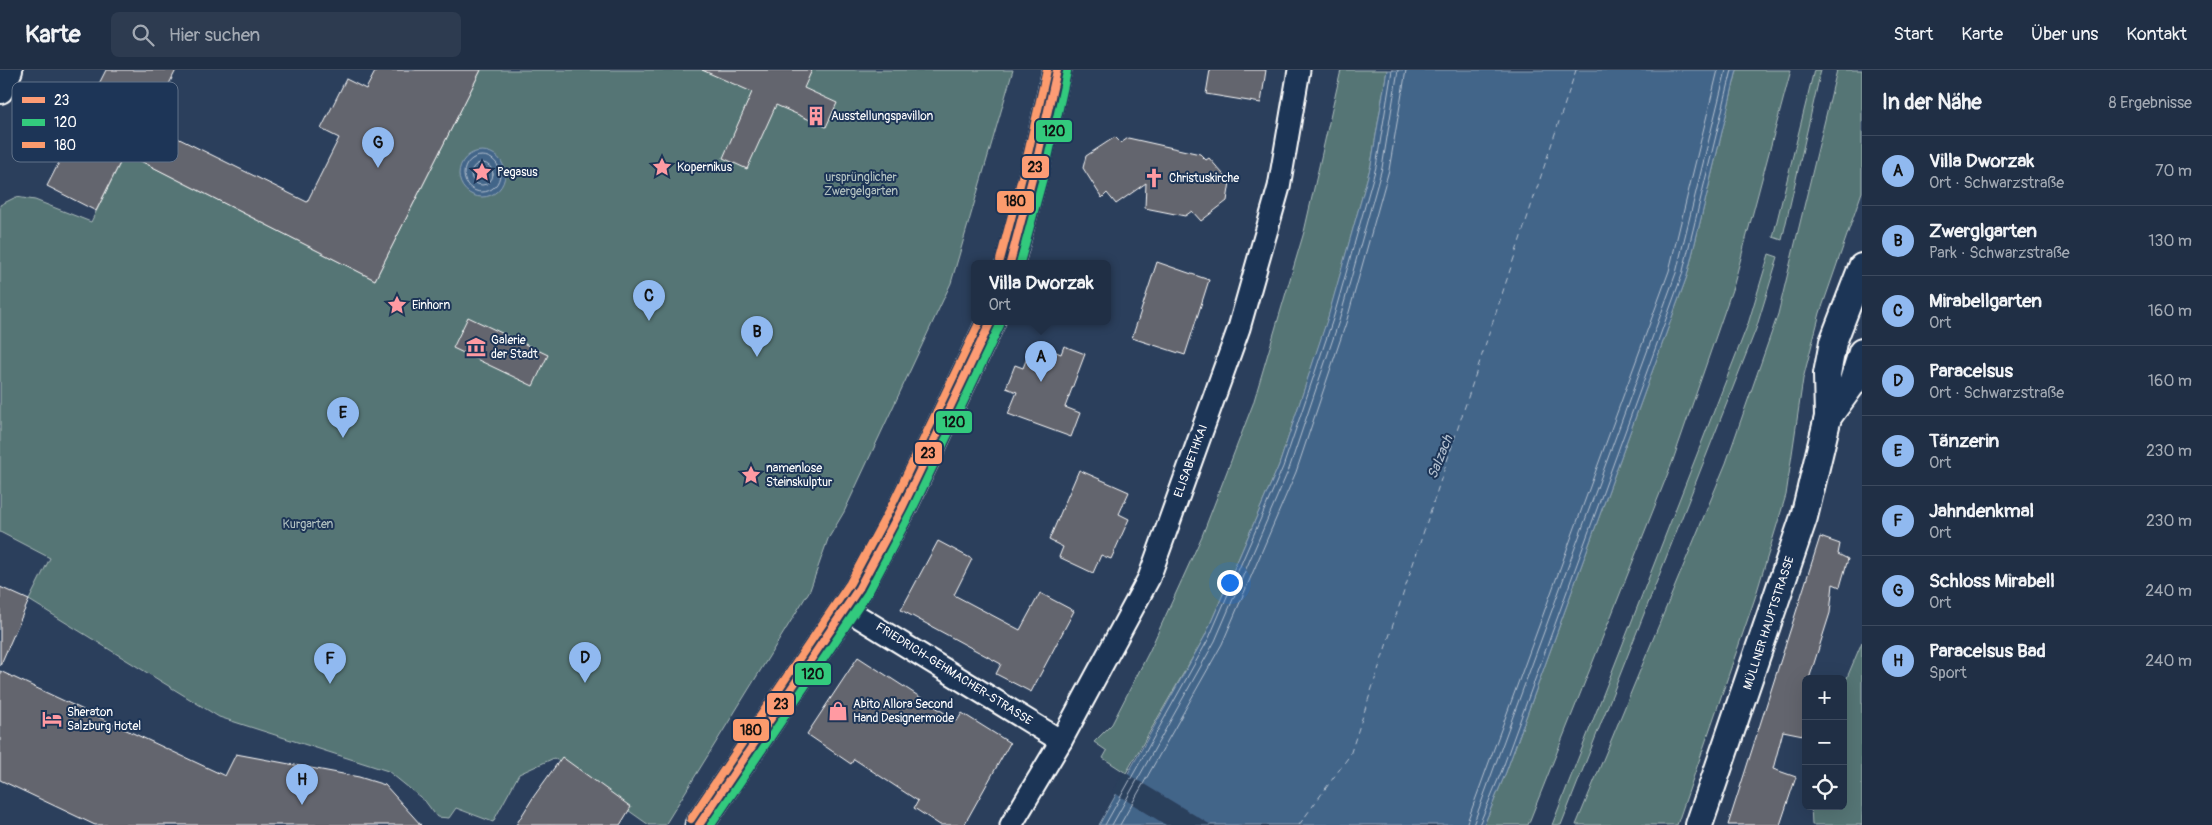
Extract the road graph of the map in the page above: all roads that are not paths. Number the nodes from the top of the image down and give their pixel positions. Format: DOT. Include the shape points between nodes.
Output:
graph roads {
  1 [pos="8,70"];
  2 [pos="1056,70"];
  3 [pos="1299,70"];
  4 [pos="0,90"];
  5 [pos="1011,260"];
  6 [pos="1862,267"];
  7 [pos="989,325"];
  8 [pos="1862,352"];
  9 [pos="1828,417"];
  10 [pos="846,609"];
  11 [pos="1061,741"];
  12 [pos="699,825"];
  13 [pos="1011,825"];
  14 [pos="1699,825"];
  1 -- 4 [label="street"];
  2 -- 5 [label="main road"];
  3 -- 11 [label="street, ELISABETHKAI" via="1279,187 1239,328 1149,578"];
  6 -- 9 [label="street, MÜLLNER HAUPTSTRASSE" via="1834,342 1826,374"];
  7 -- 10 [label="main road" via="902,508"];
  8 -- 9 [label="street, MÜLLNER HAUPTSTRASSE" via="1852,384"];
  9 -- 14 [label="street, MÜLLNER HAUPTSTRASSE" via="1798,534"];
  10 -- 11 [label="street, FRIEDRICH-GEHMACHER-STRASSE"];
  10 -- 12 [label="main road"];
  11 -- 13 [label="street, ELISABETHKAI"];
}
